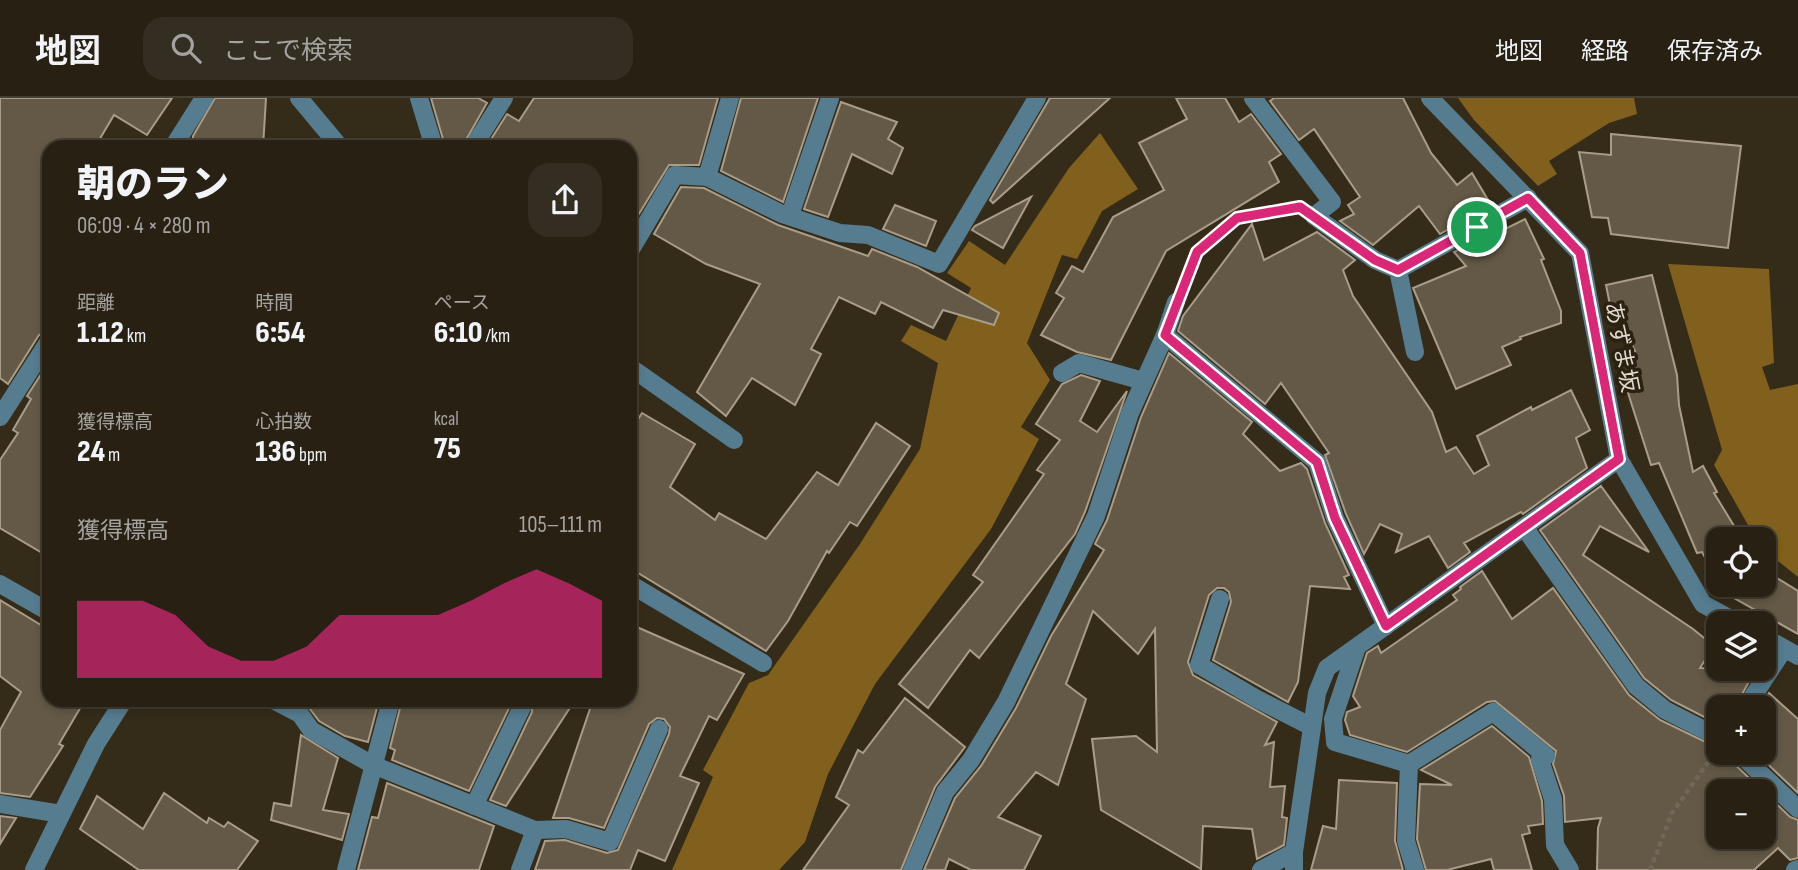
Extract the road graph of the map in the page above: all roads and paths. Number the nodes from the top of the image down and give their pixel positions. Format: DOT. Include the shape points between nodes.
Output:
graph roads {
  1 [pos="204,98"];
  2 [pos="299,98"];
  3 [pos="419,98"];
  4 [pos="504,98"];
  5 [pos="730,98"];
  6 [pos="830,98"];
  7 [pos="1037,98"];
  8 [pos="1254,98"];
  9 [pos="1430,98"];
  10 [pos="177,140"];
  11 [pos="334,140"];
  12 [pos="432,140"];
  13 [pos="477,140"];
  14 [pos="708,177"];
  15 [pos="1528,198"];
  16 [pos="786,215"];
  17 [pos="1314,216"];
  18 [pos="637,239"];
  19 [pos="1398,270"];
  20 [pos="1176,302"];
  21 [pos="1165,335"];
  22 [pos="42,352"];
  23 [pos="1415,352"];
  24 [pos="637,372"];
  25 [pos="1062,373"];
  26 [pos="1146,373"];
  27 [pos="0,417"];
  28 [pos="734,440"];
  29 [pos="1619,459"];
  30 [pos="1524,527"];
  31 [pos="0,584"];
  32 [pos="637,588"];
  33 [pos="1220,599"];
  34 [pos="42,607"];
  35 [pos="1716,611"];
  36 [pos="1386,626"];
  37 [pos="1357,647"];
  38 [pos="1791,652"];
  39 [pos="763,663"];
  40 [pos="1756,695"];
  41 [pos="120,707"];
  42 [pos="287,707"];
  43 [pos="389,707"];
  44 [pos="522,707"];
  45 [pos="1312,727"];
  46 [pos="659,729"];
  47 [pos="1706,731"];
  48 [pos="1409,764"];
  49 [pos="373,765"];
  50 [pos="1706,765"];
  51 [pos="1752,765"];
  52 [pos="0,804"];
  53 [pos="474,806"];
  54 [pos="1798,809"];
  55 [pos="61,814"];
  56 [pos="535,830"];
  57 [pos="1294,861"];
  58 [pos="34,870"];
  59 [pos="346,870"];
  60 [pos="520,870"];
  61 [pos="912,870"];
  62 [pos="1261,870"];
  63 [pos="1415,870"];
  64 [pos="1570,870"];
  65 [pos="1650,870"];
  1 -- 10 [label="street"];
  2 -- 11 [label="street"];
  3 -- 12 [label="street"];
  4 -- 13 [label="street"];
  5 -- 14 [label="street"];
  6 -- 16 [label="street"];
  7 -- 16 [label="street" via="939,264 868,235 840,233"];
  8 -- 17 [label="street" via="1332,202"];
  9 -- 15 [label="street, あずま坂"];
  14 -- 16 [label="street"];
  14 -- 18 [label="street" via="675,175"];
  15 -- 19 [label="street"];
  15 -- 29 [label="street, あずま坂" via="1580,253"];
  17 -- 19 [label="street" via="1375,260"];
  17 -- 20 [label="path" via="1300,207 1237,218 1197,252"];
  19 -- 23 [label="street"];
  20 -- 21 [label="street"];
  21 -- 26 [label="street"];
  21 -- 36 [label="street" via="1317,462 1335,518"];
  22 -- 27 [label="street"];
  24 -- 28 [label="street"];
  25 -- 26 [label="street" via="1079,363"];
  26 -- 61 [label="street" via="1096,516 1006,702 971,760 945,792"];
  29 -- 30 [label="street"];
  29 -- 35 [label="street, あずま坂" via="1703,604"];
  30 -- 36 [label="street"];
  30 -- 47 [label="street" via="1636,686 1665,710"];
  31 -- 34 [label="street"];
  32 -- 39 [label="street"];
  33 -- 45 [label="street" via="1199,665"];
  36 -- 37 [label="street"];
  37 -- 45 [label="street" via="1327,668 1317,693"];
  37 -- 48 [label="street" via="1333,719 1335,742"];
  38 -- 40 [label="street"];
  41 -- 55 [label="street"];
  42 -- 49 [label="street" via="300,714 311,730"];
  43 -- 49 [label="street"];
  44 -- 53 [label="street"];
  45 -- 57 [label="street"];
  46 -- 56 [label="street" via="610,842 566,829"];
  48 -- 63 [label="street" via="1406,841"];
  48 -- 64 [label="street" via="1493,712 1546,756 1540,760 1553,799 1555,845"];
  49 -- 53 [label="street"];
  49 -- 59 [label="street"];
  50 -- 65 [label="path" via="1672,813"];
  51 -- 54 [label="street"];
  52 -- 55 [label="street"];
  53 -- 56 [label="street"];
  55 -- 58 [label="street"];
  56 -- 60 [label="street"];
  57 -- 62 [label="street"];
}
